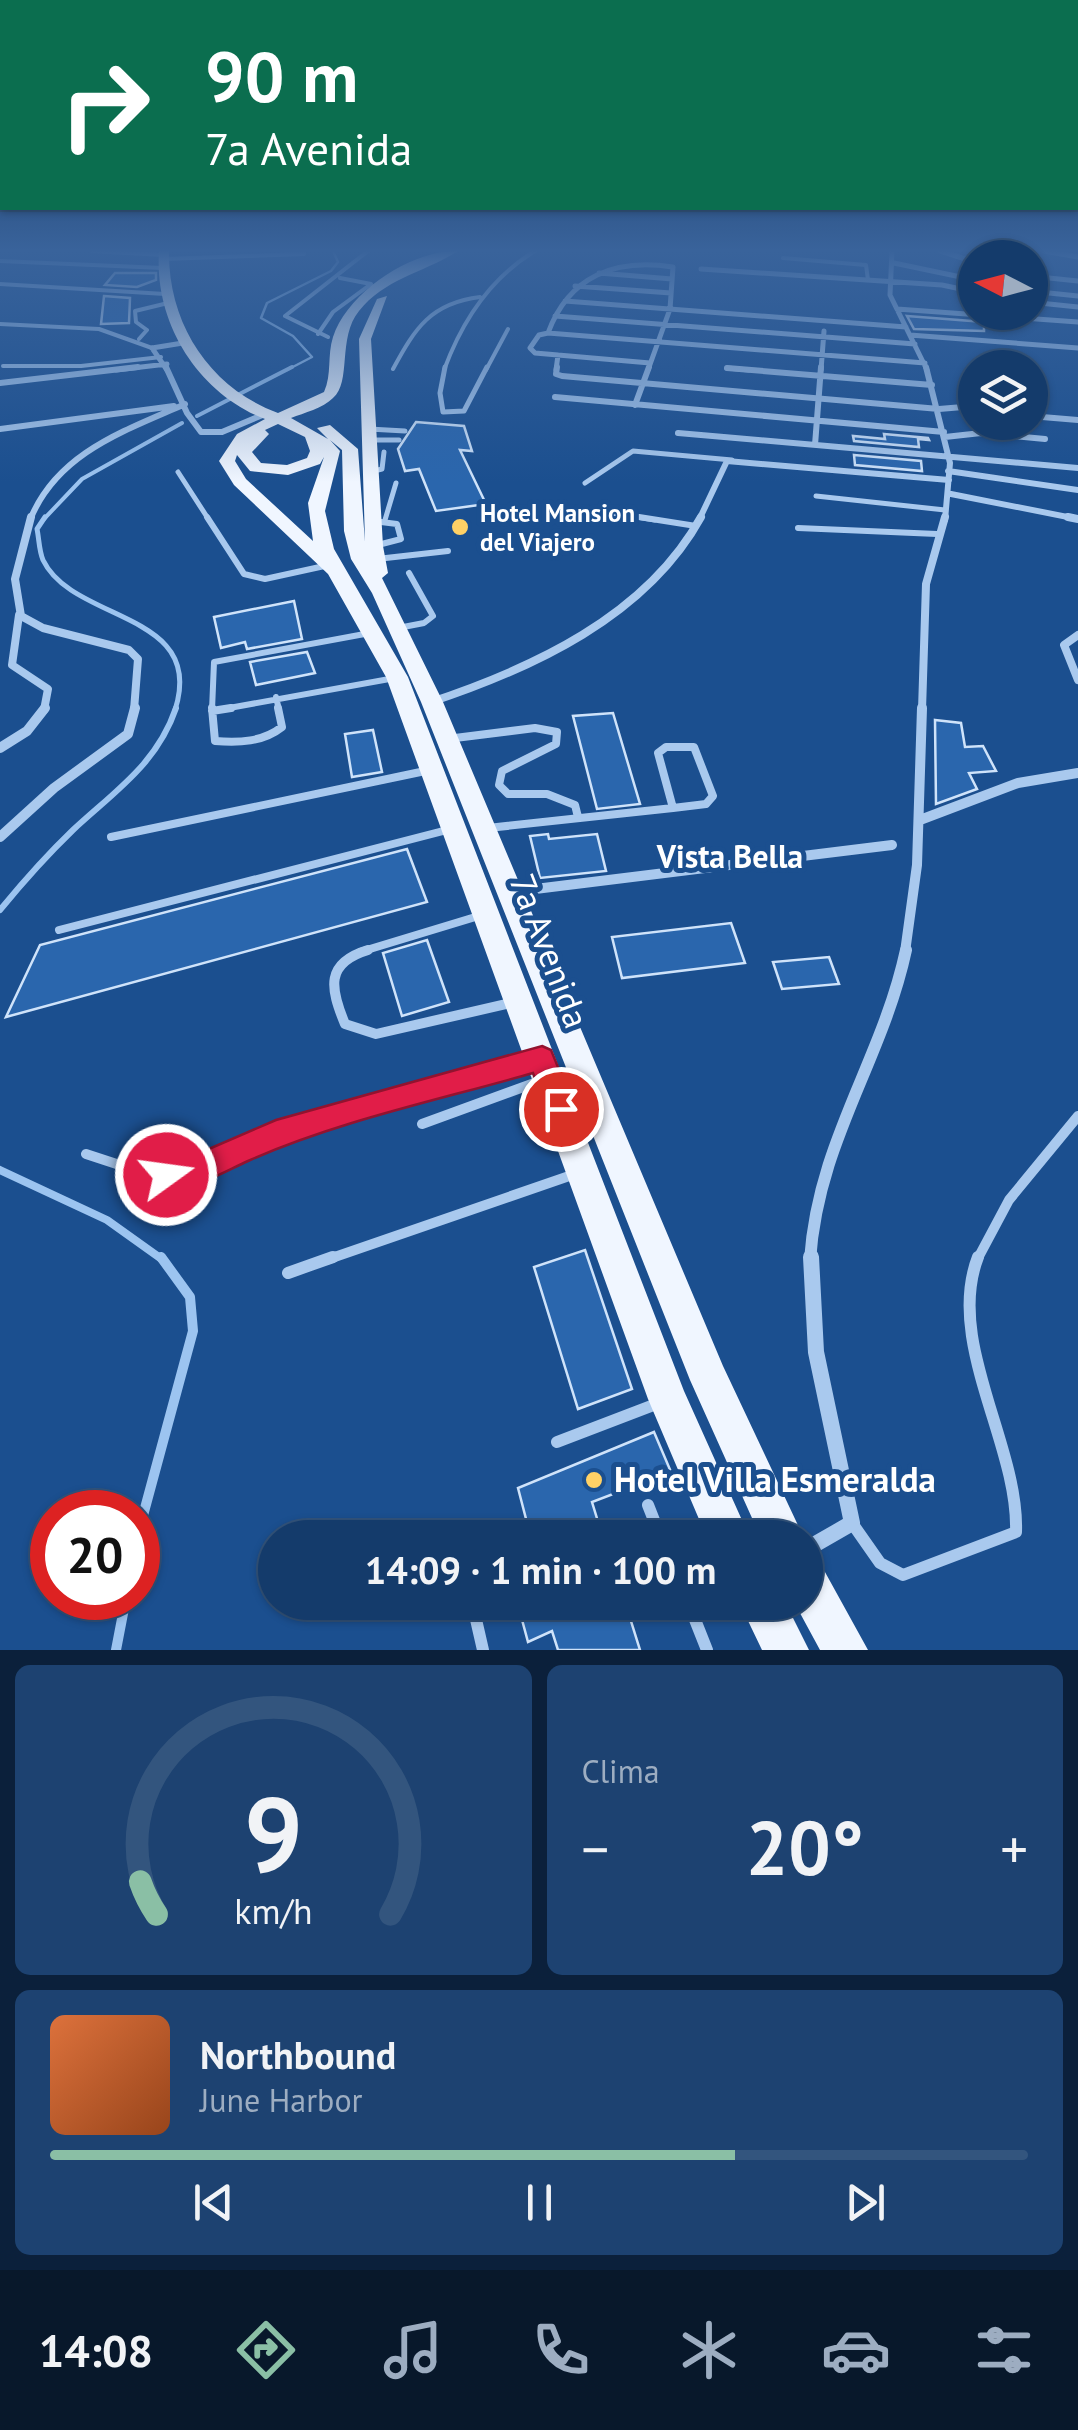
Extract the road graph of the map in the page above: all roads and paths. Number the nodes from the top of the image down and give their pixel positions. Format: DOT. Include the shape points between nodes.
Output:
graph roads {
  1 [pos="72,328"];
  2 [pos="145,328"];
  3 [pos="181,328"];
  4 [pos="309,328"];
  5 [pos="326,328"];
  6 [pos="331,328"];
  7 [pos="342,328"];
  8 [pos="358,328"];
  9 [pos="370,328"];
  10 [pos="416,328"];
  11 [pos="464,328"];
  12 [pos="550,328"];
  13 [pos="663,328"];
  14 [pos="708,328"];
  15 [pos="824,328"];
  16 [pos="871,328"];
  17 [pos="907,328"];
  18 [pos="508,329"];
  19 [pos="548,333"];
  20 [pos="323,335"];
  21 [pos="911,335"];
  22 [pos="824,336"];
  23 [pos="139,339"];
  24 [pos="188,342"];
  25 [pos="658,342"];
  26 [pos="152,348"];
  27 [pos="1078,348"];
  28 [pos="822,354"];
  29 [pos="558,355"];
  30 [pos="161,356"];
  31 [pos="924,363"];
  32 [pos="167,364"];
  33 [pos="650,364"];
  34 [pos="4,366"];
  35 [pos="393,368"];
  36 [pos="728,368"];
  37 [pos="821,376"];
  38 [pos="0,383"];
  39 [pos="643,383"];
  40 [pos="932,385"];
  41 [pos="555,398"];
  42 [pos="819,398"];
  43 [pos="184,404"];
  44 [pos="635,404"];
  45 [pos="958,407"];
  46 [pos="265,408"];
  47 [pos="940,408"];
  48 [pos="311,411"];
  49 [pos="1048,418"];
  50 [pos="1078,420"];
  51 [pos="817,421"];
  52 [pos="0,428"];
  53 [pos="405,431"];
  54 [pos="678,433"];
  55 [pos="944,434"];
  56 [pos="958,434"];
  57 [pos="369,435"];
  58 [pos="313,437"];
  59 [pos="399,440"];
  60 [pos="786,442"];
  61 [pos="815,445"];
  62 [pos="384,452"];
  63 [pos="732,460"];
  64 [pos="785,463"];
  65 [pos="1078,468"];
  66 [pos="948,470"];
  67 [pos="178,472"];
  68 [pos="370,472"];
  69 [pos="396,483"];
  70 [pos="585,483"];
  71 [pos="1078,490"];
  72 [pos="951,494"];
  73 [pos="816,496"];
  74 [pos="593,510"];
  75 [pos="945,510"];
  76 [pos="1078,519"];
  77 [pos="379,521"];
  78 [pos="696,526"];
  79 [pos="798,528"];
  80 [pos="937,534"];
  81 [pos="448,551"];
  82 [pos="375,553"];
  83 [pos="332,568"];
  84 [pos="409,573"];
  85 [pos="382,593"];
  86 [pos="20,615"];
  87 [pos="386,630"];
  88 [pos="1078,635"];
  89 [pos="1078,680"];
  90 [pos="412,695"];
  91 [pos="276,698"];
  92 [pos="212,711"];
  93 [pos="446,739"];
  94 [pos="0,748"];
  95 [pos="432,770"];
  96 [pos="1078,773"];
  97 [pos="673,808"];
  98 [pos="578,817"];
  99 [pos="920,820"];
  100 [pos="469,828"];
  101 [pos="111,837"];
  102 [pos="0,838"];
  103 [pos="892,845"];
  104 [pos="498,903"];
  105 [pos="58,930"];
  106 [pos="519,1000"];
  107 [pos="546,1068"];
  108 [pos="1078,1116"];
  109 [pos="422,1124"];
  110 [pos="86,1154"];
  111 [pos="584,1171"];
  112 [pos="288,1273"];
  113 [pos="668,1400"];
  114 [pos="558,1442"];
  115 [pos="648,1505"];
  116 [pos="654,1520"];
  117 [pos="720,1520"];
  118 [pos="774,1520"];
  119 [pos="852,1523"];
  120 [pos="823,1540"];
  121 [pos="823,1610"];
  122 [pos="476,1620"];
  123 [pos="695,1620"];
  124 [pos="770,1620"];
  125 [pos="483,1650"];
  126 [pos="707,1650"];
  127 [pos="786,1650"];
  128 [pos="845,1650"];
  1 -- 23 [label="lane"];
  2 -- 23 [label="lane"];
  3 -- 24 [label="main road"];
  4 -- 20 [label="lane"];
  5 -- 20 [label="lane"];
  6 -- 20 [label="main road"];
  7 -- 48 [label="main road" via="333,390"];
  8 -- 48 [label="main road" via="344,394"];
  9 -- 57 [label="main road"];
  10 -- 35 [label="lane"];
  11 -- 18 [label="lane" via="447,363 443,412 464,411"];
  12 -- 19 [label="street"];
  13 -- 25 [label="street"];
  14 -- 22 [label="street"];
  15 -- 22 [label="street"];
  16 -- 21 [label="street"];
  17 -- 21 [label="street"];
  19 -- 25 [label="street"];
  19 -- 29 [label="street" via="530,351"];
  20 -- 46 [label="main road" via="319,391"];
  21 -- 22 [label="street"];
  21 -- 27 [label="street"];
  21 -- 31 [label="street"];
  22 -- 28 [label="street"];
  23 -- 26 [label="lane"];
  24 -- 26 [label="street"];
  24 -- 46 [label="main road" via="204,368"];
  25 -- 28 [label="street"];
  25 -- 33 [label="street"];
  26 -- 30 [label="street"];
  28 -- 31 [label="street"];
  28 -- 37 [label="street"];
  29 -- 33 [label="street"];
  29 -- 39 [label="street" via="558,376"];
  30 -- 32 [label="street"];
  30 -- 34 [label="lane"];
  31 -- 40 [label="street"];
  32 -- 38 [label="street"];
  32 -- 43 [label="street"];
  33 -- 39 [label="street"];
  36 -- 37 [label="street"];
  37 -- 40 [label="street"];
  37 -- 42 [label="street"];
  39 -- 42 [label="street"];
  39 -- 44 [label="street"];
  40 -- 47 [label="street"];
  41 -- 44 [label="street"];
  42 -- 47 [label="street"];
  42 -- 51 [label="street"];
  43 -- 46 [label="street" via="196,428 208,434"];
  43 -- 52 [label="street"];
  43 -- 86 [label="street" via="95,447 52,478 9,559 10,598"];
  44 -- 51 [label="street"];
  45 -- 47 [label="street"];
  46 -- 48 [label="main road"];
  46 -- 58 [label="main road"];
  46 -- 58 [label="main road" via="242,452 246,462 272,471 306,466 318,456"];
  46 -- 83 [label="main road" via="232,446 230,470"];
  46 -- 85 [label="main road" via="329,430 350,449 352,531"];
  47 -- 55 [label="street"];
  49 -- 50 [label="street"];
  51 -- 55 [label="street"];
  51 -- 61 [label="street"];
  53 -- 57 [label="lane"];
  54 -- 60 [label="street"];
  55 -- 56 [label="street"];
  55 -- 66 [label="street"];
  57 -- 59 [label="lane"];
  57 -- 68 [label="main road"];
  58 -- 83 [label="main road" via="332,451 316,512"];
  60 -- 61 [label="street"];
  60 -- 64 [label="street"];
  61 -- 66 [label="street"];
  62 -- 68 [label="lane" via="382,469"];
  63 -- 64 [label="street"];
  63 -- 70 [label="lane" via="633,451"];
  63 -- 78 [label="street" via="724,464"];
  64 -- 66 [label="street"];
  65 -- 66 [label="street"];
  66 -- 71 [label="street"];
  66 -- 72 [label="street"];
  67 -- 83 [label="lane" via="244,574 265,579"];
  68 -- 77 [label="main road"];
  69 -- 77 [label="lane"];
  72 -- 75 [label="street"];
  72 -- 76 [label="street"];
  73 -- 75 [label="lane"];
  74 -- 78 [label="lane"];
  75 -- 80 [label="street"];
  77 -- 82 [label="main road"];
  77 -- 82 [label="lane" via="399,526 401,538"];
  78 -- 90 [label="street" via="600,628"];
  79 -- 80 [label="lane"];
  80 -- 99 [label="street" via="925,596"];
  81 -- 82 [label="lane"];
  82 -- 85 [label="main road"];
  83 -- 87 [label="main road, 7a Avenida"];
  84 -- 87 [label="lane" via="433,616"];
  85 -- 87 [label="main road, 7a Avenida"];
  86 -- 94 [label="street" via="12,666 48,689 48,707 37,723"];
  86 -- 102 [label="street" via="34,626 129,650 138,659 139,690 132,727 122,741 54,788"];
  87 -- 90 [label="main road, 7a Avenida"];
  87 -- 90 [label="main road, 7a Avenida"];
  87 -- 92 [label="lane" via="214,662"];
  88 -- 89 [label="street" via="1064,645"];
  90 -- 91 [label="lane"];
  90 -- 93 [label="main road, 7a Avenida"];
  90 -- 95 [label="main road, 7a Avenida"];
  91 -- 92 [label="lane"];
  91 -- 92 [label="lane" via="282,727 276,734 214,740"];
  93 -- 98 [label="lane" via="535,728 557,732 556,744 502,771 499,785 508,794 562,797 575,804"];
  93 -- 100 [label="main road, 7a Avenida"];
  95 -- 100 [label="main road, 7a Avenida"];
  95 -- 101 [label="lane"];
  96 -- 99 [label="street" via="1018,782"];
  97 -- 97 [label="lane" via="711,801 694,747 658,753"];
  97 -- 98 [label="lane"];
  98 -- 100 [label="lane"];
  99 -- 119 [label="street" via="906,952 888,1018 822,1177 812,1226 826,1409"];
  100 -- 104 [label="main road, 7a Avenida"];
  100 -- 105 [label="lane"];
  103 -- 104 [label="street"];
  104 -- 106 [label="main road, 7a Avenida"];
  104 -- 106 [label="lane" via="346,956 335,970 334,999 345,1024 376,1034"];
  104 -- 118 [label="main road, 7a Avenida"];
  106 -- 107 [label="main road, 7a Avenida"];
  107 -- 109 [label="lane"];
  107 -- 110 [label="lane" via="276,1134 197,1169 166,1175"];
  107 -- 111 [label="main road, 7a Avenida"];
  108 -- 119 [label="lane" via="1009,1200 969,1281 977,1358 1017,1504 1016,1532 903,1575 880,1563"];
  111 -- 112 [label="lane"];
  111 -- 113 [label="main road, 7a Avenida"];
  113 -- 114 [label="lane"];
  113 -- 117 [label="main road, 7a Avenida"];
  115 -- 116 [label="lane"];
  119 -- 120 [label="street"];
  121 -- 128 [label="main road"];
  122 -- 125 [label="lane"];
  123 -- 126 [label="lane"];
  124 -- 127 [label="main road"];
}
